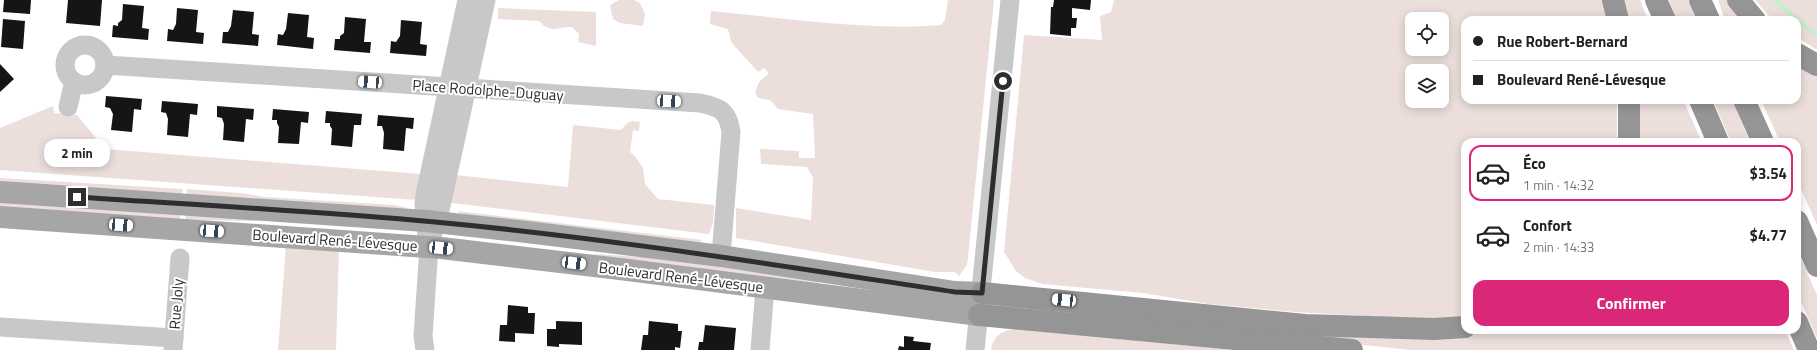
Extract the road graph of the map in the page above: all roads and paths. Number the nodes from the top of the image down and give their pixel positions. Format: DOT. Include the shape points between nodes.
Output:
graph roads {
  1 [pos="467,0"];
  2 [pos="486,0"];
  3 [pos="1010,0"];
  4 [pos="1613,0"];
  5 [pos="1656,0"];
  6 [pos="1700,0"];
  7 [pos="1738,0"];
  8 [pos="1617,16"];
  9 [pos="1663,16"];
  10 [pos="1707,16"];
  11 [pos="1752,16"];
  12 [pos="467,43"];
  13 [pos="1801,56"];
  14 [pos="105,65"];
  15 [pos="1817,65"];
  16 [pos="76,82"];
  17 [pos="448,88"];
  18 [pos="467,89"];
  19 [pos="1629,104"];
  20 [pos="1702,104"];
  21 [pos="1746,104"];
  22 [pos="68,107"];
  23 [pos="1629,138"];
  24 [pos="1716,138"];
  25 [pos="1760,138"];
  26 [pos="446,140"];
  27 [pos="0,192"];
  28 [pos="0,217"];
  29 [pos="431,222"];
  30 [pos="1801,230"];
  31 [pos="429,247"];
  32 [pos="721,256"];
  33 [pos="180,258"];
  34 [pos="1817,266"];
  35 [pos="765,288"];
  36 [pos="982,293"];
  37 [pos="979,315"];
  38 [pos="0,327"];
  39 [pos="1461,327"];
  40 [pos="1801,331"];
  41 [pos="173,344"];
  42 [pos="425,350"];
  43 [pos="760,350"];
  44 [pos="975,350"];
  45 [pos="1352,350"];
  46 [pos="1810,350"];
  1 -- 12 [label="street"];
  2 -- 12 [label="street"];
  3 -- 36 [label="street"];
  4 -- 8 [label="highway"];
  5 -- 9 [label="highway"];
  6 -- 10 [label="highway"];
  7 -- 11 [label="highway"];
  12 -- 17 [label="street"];
  12 -- 18 [label="street"];
  13 -- 15 [label="highway"];
  14 -- 16 [label="street" via="97,81 86,85"];
  14 -- 16 [label="street" via="97,49 85,45 73,50 65,66 70,78"];
  14 -- 17 [label="street, Place Rodolphe-Duguay"];
  16 -- 22 [label="street"];
  17 -- 18 [label="street, Place Rodolphe-Duguay"];
  17 -- 26 [label="street"];
  18 -- 26 [label="street"];
  18 -- 32 [label="street, Place Rodolphe-Duguay" via="700,103 722,110 727,116 731,132"];
  19 -- 23 [label="highway"];
  20 -- 24 [label="highway"];
  21 -- 25 [label="highway"];
  26 -- 29 [label="street" via="424,204"];
  27 -- 29 [label="main road, Boulevard René-Lévesque"];
  28 -- 31 [label="main road, Boulevard René-Lévesque"];
  29 -- 31 [label="street"];
  29 -- 32 [label="main road, Boulevard René-Lévesque"];
  30 -- 34 [label="highway"];
  31 -- 35 [label="main road, Boulevard René-Lévesque"];
  31 -- 42 [label="street" via="423,336"];
  32 -- 36 [label="main road, Boulevard René-Lévesque" via="955,292"];
  33 -- 41 [label="street, Rue Joly"];
  35 -- 37 [label="main road, Boulevard René-Lévesque"];
  35 -- 43 [label="street"];
  36 -- 37 [label="street"];
  36 -- 39 [label="highway" via="1305,325 1434,329"];
  37 -- 44 [label="street"];
  37 -- 45 [label="highway"];
  38 -- 41 [label="street"];
  40 -- 46 [label="highway"];
}
